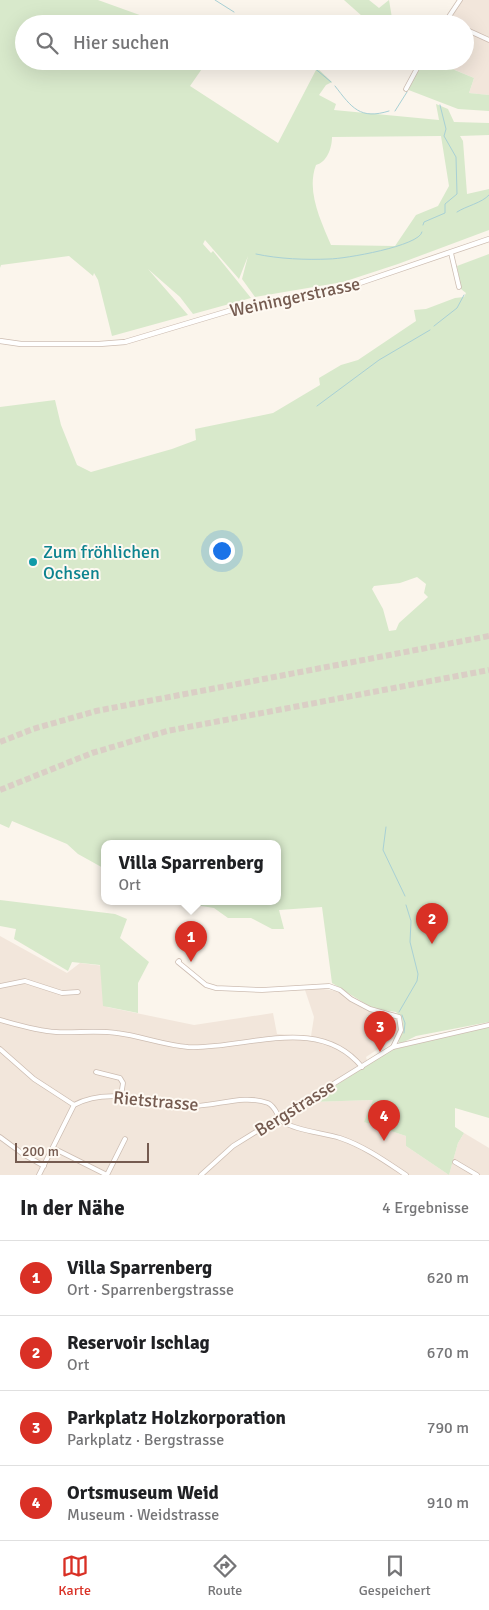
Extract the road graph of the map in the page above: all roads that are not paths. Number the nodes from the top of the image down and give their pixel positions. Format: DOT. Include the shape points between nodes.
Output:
graph roads {
  1 [pos="460,0"];
  2 [pos="450,15"];
  3 [pos="474,33"];
  4 [pos="489,40"];
  5 [pos="416,70"];
  6 [pos="406,89"];
  7 [pos="489,239"];
  8 [pos="451,253"];
  9 [pos="460,287"];
  10 [pos="0,341"];
  11 [pos="179,961"];
  12 [pos="0,986"];
  13 [pos="78,992"];
  14 [pos="0,1020"];
  15 [pos="489,1025"];
  16 [pos="393,1047"];
  17 [pos="0,1049"];
  18 [pos="362,1066"];
  19 [pos="96,1072"];
  20 [pos="121,1096"];
  21 [pos="74,1105"];
  22 [pos="280,1117"];
  23 [pos="0,1137"];
  24 [pos="125,1139"];
  25 [pos="52,1148"];
  26 [pos="455,1162"];
  27 [pos="44,1166"];
  28 [pos="39,1175"];
  29 [pos="107,1175"];
  30 [pos="201,1175"];
  31 [pos="406,1175"];
  32 [pos="477,1175"];
  1 -- 2 [label="street"];
  3 -- 4 [label="street"];
  5 -- 6 [label="street"];
  7 -- 8 [label="street, Weiningerstrasse"];
  8 -- 9 [label="street"];
  8 -- 10 [label="street, Weiningerstrasse" via="345,288 242,307 125,342 21,344"];
  11 -- 16 [label="street" via="206,985 223,989 335,988 362,1006 399,1017 401,1030"];
  12 -- 13 [label="street" via="25,981 62,993"];
  14 -- 18 [label="street" via="43,1031 118,1033 190,1047 306,1038 338,1046"];
  15 -- 16 [label="street, Bergstrasse"];
  16 -- 18 [label="street, Bergstrasse"];
  17 -- 21 [label="street" via="34,1079"];
  18 -- 22 [label="street, Bergstrasse"];
  19 -- 20 [label="street" via="120,1078 123,1086"];
  20 -- 21 [label="street, Rietstrasse" via="93,1097"];
  20 -- 22 [label="street, Rietstrasse" via="193,1106 257,1101 272,1105"];
  21 -- 25 [label="street"];
  22 -- 30 [label="street, Bergstrasse" via="233,1146"];
  22 -- 31 [label="street, Rietstrasse" via="286,1124 348,1141"];
  23 -- 27 [label="street"];
  24 -- 29 [label="street"];
  25 -- 27 [label="street"];
  25 -- 29 [label="street"];
  26 -- 32 [label="street"];
  27 -- 28 [label="street"];
}
